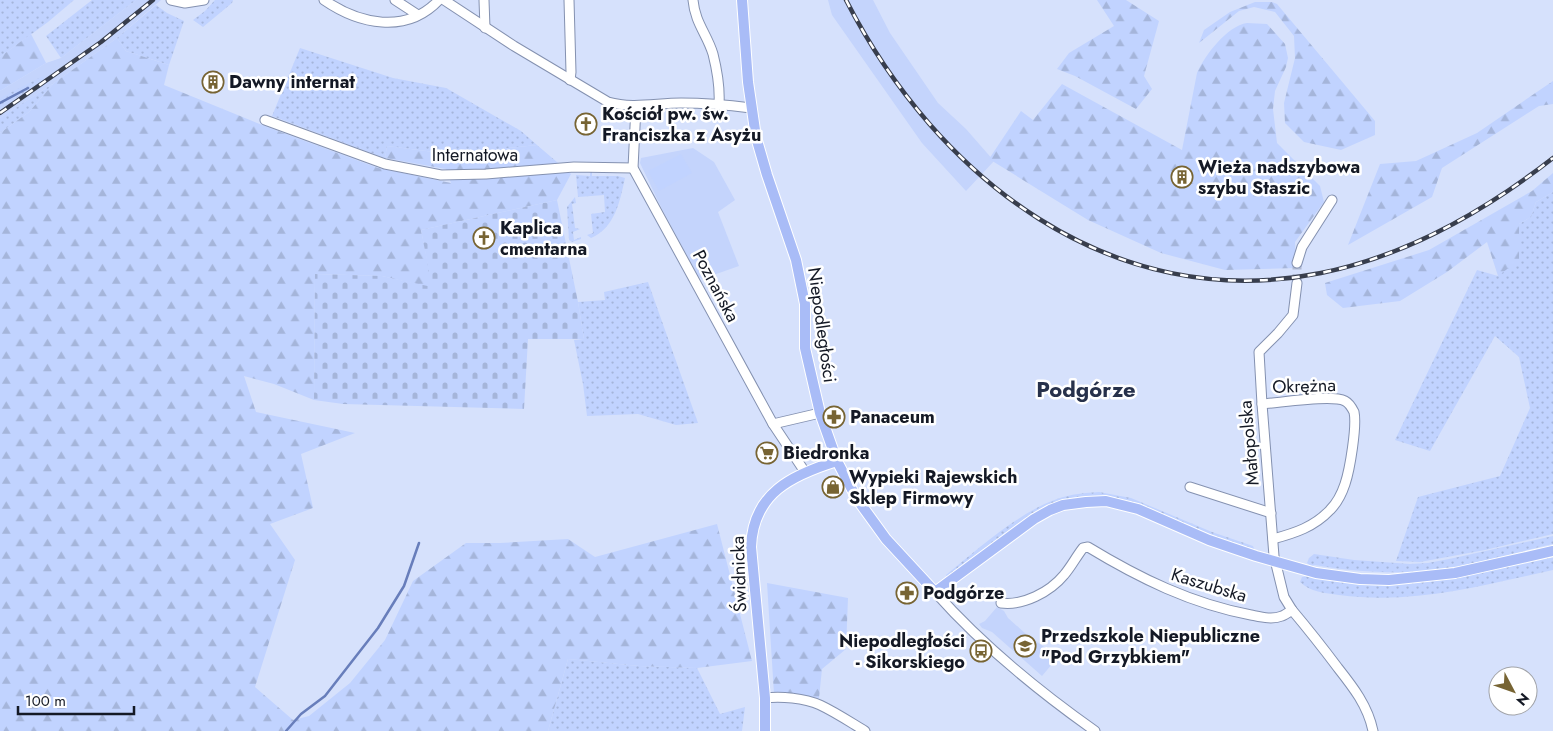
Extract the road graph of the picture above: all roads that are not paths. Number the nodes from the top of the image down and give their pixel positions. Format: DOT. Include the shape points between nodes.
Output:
graph roads {
  1 [pos="171,0"];
  2 [pos="204,0"];
  3 [pos="324,0"];
  4 [pos="395,0"];
  5 [pos="439,0"];
  6 [pos="444,0"];
  7 [pos="484,0"];
  8 [pos="569,0"];
  9 [pos="693,0"];
  10 [pos="742,0"];
  11 [pos="418,15"];
  12 [pos="485,28"];
  13 [pos="570,80"];
  14 [pos="719,104"];
  15 [pos="636,106"];
  16 [pos="751,108"];
  17 [pos="265,120"];
  18 [pos="633,168"];
  19 [pos="1332,200"];
  20 [pos="1298,262"];
  21 [pos="1297,283"];
  22 [pos="1262,404"];
  23 [pos="820,413"];
  24 [pos="773,424"];
  25 [pos="837,461"];
  26 [pos="804,472"];
  27 [pos="1190,487"];
  28 [pos="1271,513"];
  29 [pos="1273,539"];
  30 [pos="1553,551"];
  31 [pos="1276,562"];
  32 [pos="935,592"];
  33 [pos="1001,603"];
  34 [pos="1292,610"];
  35 [pos="765,698"];
  36 [pos="765,731"];
  37 [pos="865,731"];
  38 [pos="1095,731"];
  39 [pos="1373,731"];
  1 -- 2 [label="street" via="185,3"];
  3 -- 11 [label="street" via="346,13 386,24"];
  4 -- 11 [label="street"];
  5 -- 11 [label="street"];
  6 -- 12 [label="street"];
  7 -- 12 [label="street"];
  8 -- 13 [label="street"];
  9 -- 14 [label="street" via="698,22 713,54"];
  10 -- 16 [label="main road, Niepodległości"];
  12 -- 13 [label="street"];
  13 -- 15 [label="street" via="608,102"];
  14 -- 15 [label="street"];
  14 -- 16 [label="street"];
  15 -- 18 [label="street"];
  16 -- 23 [label="main road, Niepodległości" via="756,137 796,260 805,304 806,348"];
  17 -- 18 [label="street, Internatowa" via="385,164 440,175 574,167"];
  18 -- 24 [label="street, Poznańska"];
  19 -- 20 [label="street" via="1302,247"];
  21 -- 22 [label="street, Małopolska" via="1293,315 1259,352"];
  22 -- 28 [label="street, Małopolska"];
  22 -- 29 [label="street, Okrężna" via="1332,398 1346,401 1354,414 1349,466 1339,497 1330,510 1310,526"];
  23 -- 24 [label="street"];
  23 -- 25 [label="main road, Niepodległości"];
  24 -- 26 [label="street, Poznańska"];
  25 -- 26 [label="main road, Świdnicka"];
  25 -- 32 [label="main road, Niepodległości" via="872,520"];
  26 -- 35 [label="main road, Świdnicka" via="780,487 764,504 752,536"];
  27 -- 28 [label="street"];
  28 -- 29 [label="street, Małopolska"];
  29 -- 31 [label="street, Małopolska"];
  30 -- 31 [label="main road" via="1455,573 1389,580 1316,573"];
  31 -- 32 [label="main road" via="1209,540 1138,509 1106,501 1086,502 1050,510 1034,519"];
  31 -- 34 [label="street, Małopolska" via="1284,596"];
  32 -- 38 [label="street, Niepodległości" via="1017,671"];
  33 -- 34 [label="street, Kaszubska" via="1023,601 1044,592 1066,574 1083,548 1088,547 1162,588 1196,601 1270,618"];
  34 -- 39 [label="street" via="1354,689 1365,706"];
  35 -- 36 [label="main road, Świdnicka"];
  35 -- 37 [label="street" via="819,704"];
}
